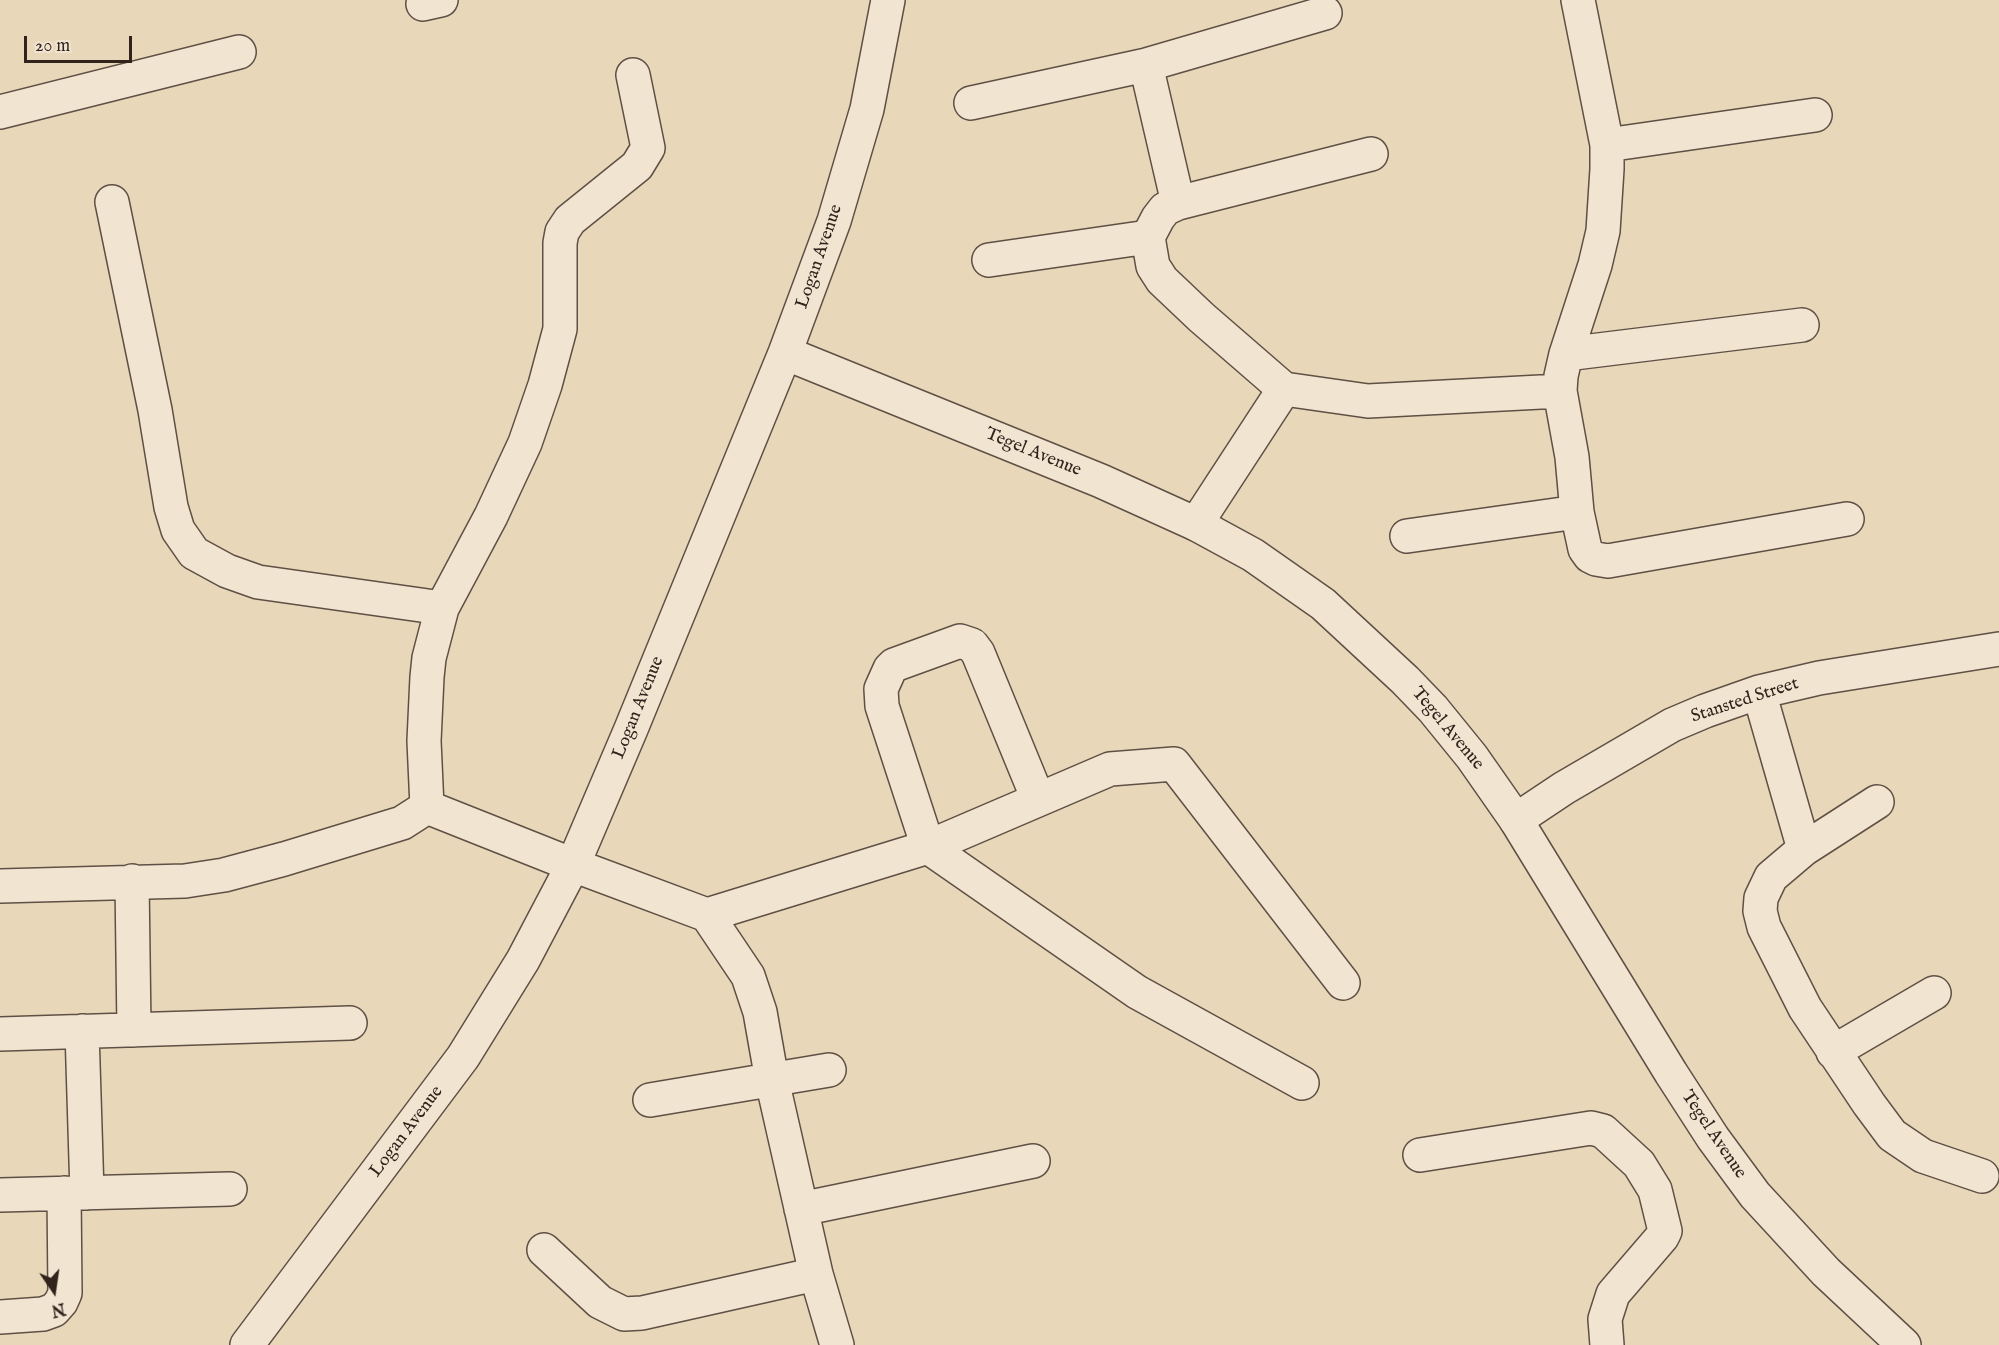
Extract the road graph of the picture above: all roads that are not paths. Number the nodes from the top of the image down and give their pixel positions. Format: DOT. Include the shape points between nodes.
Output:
graph roads {
  1 [pos="888,0"];
  2 [pos="1578,0"];
  3 [pos="1325,13"];
  4 [pos="239,52"];
  5 [pos="1146,65"];
  6 [pos="633,75"];
  7 [pos="971,103"];
  8 [pos="0,112"];
  9 [pos="1815,115"];
  10 [pos="1607,146"];
  11 [pos="1371,154"];
  12 [pos="112,202"];
  13 [pos="1178,202"];
  14 [pos="1148,237"];
  15 [pos="989,260"];
  16 [pos="1802,325"];
  17 [pos="785,353"];
  18 [pos="1566,354"];
  19 [pos="1284,389"];
  20 [pos="1560,391"];
  21 [pos="1577,512"];
  22 [pos="1847,519"];
  23 [pos="1196,524"];
  24 [pos="1407,536"];
  25 [pos="442,608"];
  26 [pos="1999,649"];
  27 [pos="1759,692"];
  28 [pos="1038,800"];
  29 [pos="1876,802"];
  30 [pos="427,807"];
  31 [pos="1516,820"];
  32 [pos="928,847"];
  33 [pos="1804,849"];
  34 [pos="573,865"];
  35 [pos="132,881"];
  36 [pos="0,886"];
  37 [pos="707,915"];
  38 [pos="1343,983"];
  39 [pos="1934,993"];
  40 [pos="350,1023"];
  41 [pos="134,1030"];
  42 [pos="82,1031"];
  43 [pos="0,1034"];
  44 [pos="1833,1052"];
  45 [pos="829,1070"];
  46 [pos="772,1080"];
  47 [pos="1302,1083"];
  48 [pos="650,1100"];
  49 [pos="1420,1155"];
  50 [pos="1033,1161"];
  51 [pos="1982,1176"];
  52 [pos="230,1189"];
  53 [pos="76,1193"];
  54 [pos="0,1195"];
  55 [pos="801,1209"];
  56 [pos="544,1250"];
  57 [pos="816,1274"];
  58 [pos="0,1317"];
  59 [pos="247,1345"];
  60 [pos="837,1345"];
  61 [pos="1607,1345"];
  62 [pos="1904,1345"];
  1 -- 17 [label="street, Logan Avenue" via="867,109 844,188"];
  2 -- 10 [label="street"];
  3 -- 5 [label="street"];
  4 -- 8 [label="street"];
  5 -- 7 [label="street"];
  5 -- 13 [label="street"];
  6 -- 25 [label="street" via="648,148 637,165 570,220 562,232 560,329 545,385 520,454"];
  9 -- 10 [label="street"];
  10 -- 18 [label="street" via="1603,231"];
  11 -- 13 [label="street"];
  12 -- 25 [label="street" via="171,507 178,530 194,554 258,582"];
  13 -- 14 [label="street" via="1165,209"];
  14 -- 15 [label="street"];
  14 -- 19 [label="street" via="1153,266 1162,280"];
  16 -- 18 [label="street"];
  17 -- 23 [label="street, Tegel Avenue" via="1101,481"];
  17 -- 34 [label="street, Logan Avenue"];
  18 -- 20 [label="street"];
  19 -- 20 [label="street" via="1368,401"];
  19 -- 23 [label="street"];
  20 -- 21 [label="street"];
  21 -- 22 [label="street" via="1585,549 1590,556 1608,561"];
  21 -- 24 [label="street"];
  23 -- 31 [label="street, Tegel Avenue" via="1253,555 1323,604 1381,657 1451,731"];
  25 -- 30 [label="street" via="427,677"];
  26 -- 27 [label="street, Stansted Street" via="1819,678"];
  27 -- 31 [label="street, Stansted Street" via="1672,725"];
  27 -- 33 [label="street"];
  28 -- 32 [label="street"];
  28 -- 32 [label="street" via="972,645 960,641 894,665 881,689 882,706"];
  28 -- 38 [label="street" via="1110,769 1174,764"];
  29 -- 33 [label="street"];
  30 -- 34 [label="street"];
  30 -- 35 [label="street" via="402,823 224,876"];
  31 -- 62 [label="street, Tegel Avenue" via="1671,1073 1755,1196 1826,1272"];
  32 -- 37 [label="street"];
  32 -- 47 [label="street" via="1137,992"];
  33 -- 44 [label="street" via="1771,877 1761,898 1760,911 1764,927"];
  34 -- 37 [label="street"];
  34 -- 59 [label="street, Logan Avenue" via="523,960 463,1057"];
  35 -- 36 [label="street"];
  35 -- 41 [label="street"];
  37 -- 46 [label="street" via="748,976 760,1012"];
  39 -- 44 [label="street"];
  40 -- 41 [label="street"];
  41 -- 42 [label="street"];
  42 -- 43 [label="street"];
  42 -- 53 [label="street"];
  44 -- 51 [label="street" via="1892,1135 1923,1156"];
  45 -- 46 [label="street"];
  46 -- 48 [label="street"];
  46 -- 55 [label="street"];
  49 -- 61 [label="street" via="1591,1128 1603,1131 1639,1164 1655,1190 1665,1231 1613,1294 1605,1319"];
  50 -- 55 [label="street"];
  52 -- 53 [label="street"];
  53 -- 54 [label="street"];
  53 -- 58 [label="street" via="61,1302 43,1314"];
  55 -- 57 [label="street"];
  56 -- 57 [label="street" via="600,1302 624,1314"];
  57 -- 60 [label="street"];
}
